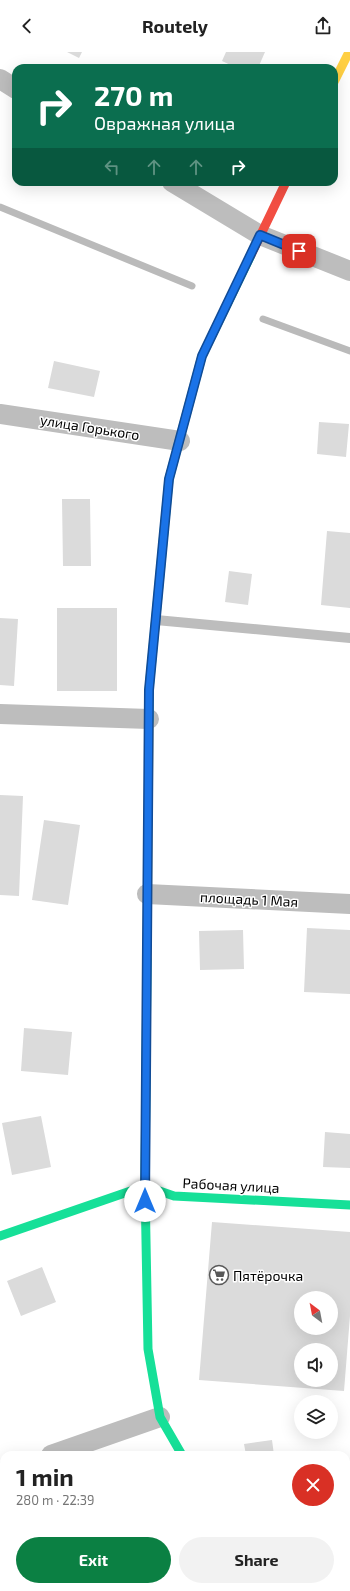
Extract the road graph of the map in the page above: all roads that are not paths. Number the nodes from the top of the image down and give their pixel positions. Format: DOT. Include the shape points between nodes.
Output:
graph roads {
  1 [pos="349,52"];
  2 [pos="338,74"];
  3 [pos="0,79"];
  4 [pos="12,86"];
  5 [pos="179,186"];
  6 [pos="284,186"];
  7 [pos="260,235"];
  8 [pos="350,271"];
  9 [pos="0,414"];
  10 [pos="180,441"];
  11 [pos="156,620"];
  12 [pos="350,638"];
  13 [pos="0,714"];
  14 [pos="149,719"];
  15 [pos="147,894"];
  16 [pos="350,904"];
  17 [pos="145,1186"];
  18 [pos="350,1204"];
  19 [pos="0,1236"];
  20 [pos="160,1417"];
  21 [pos="62,1451"];
  22 [pos="180,1451"];
  1 -- 2 [label="street"];
  3 -- 4 [label="street"];
  5 -- 7 [label="street"];
  6 -- 7 [label="street"];
  7 -- 8 [label="street"];
  7 -- 10 [label="street" via="202,356"];
  9 -- 10 [label="street, улица Горького"];
  10 -- 11 [label="street" via="169,479"];
  11 -- 12 [label="lane"];
  11 -- 14 [label="street" via="149,690"];
  13 -- 14 [label="street"];
  14 -- 15 [label="street"];
  15 -- 16 [label="street, площадь 1 Мая"];
  15 -- 17 [label="street"];
  17 -- 18 [label="street, Рабочая улица" via="174,1196"];
  17 -- 19 [label="street"];
  17 -- 20 [label="street" via="148,1349"];
  20 -- 21 [label="street"];
  20 -- 22 [label="street"];
}
